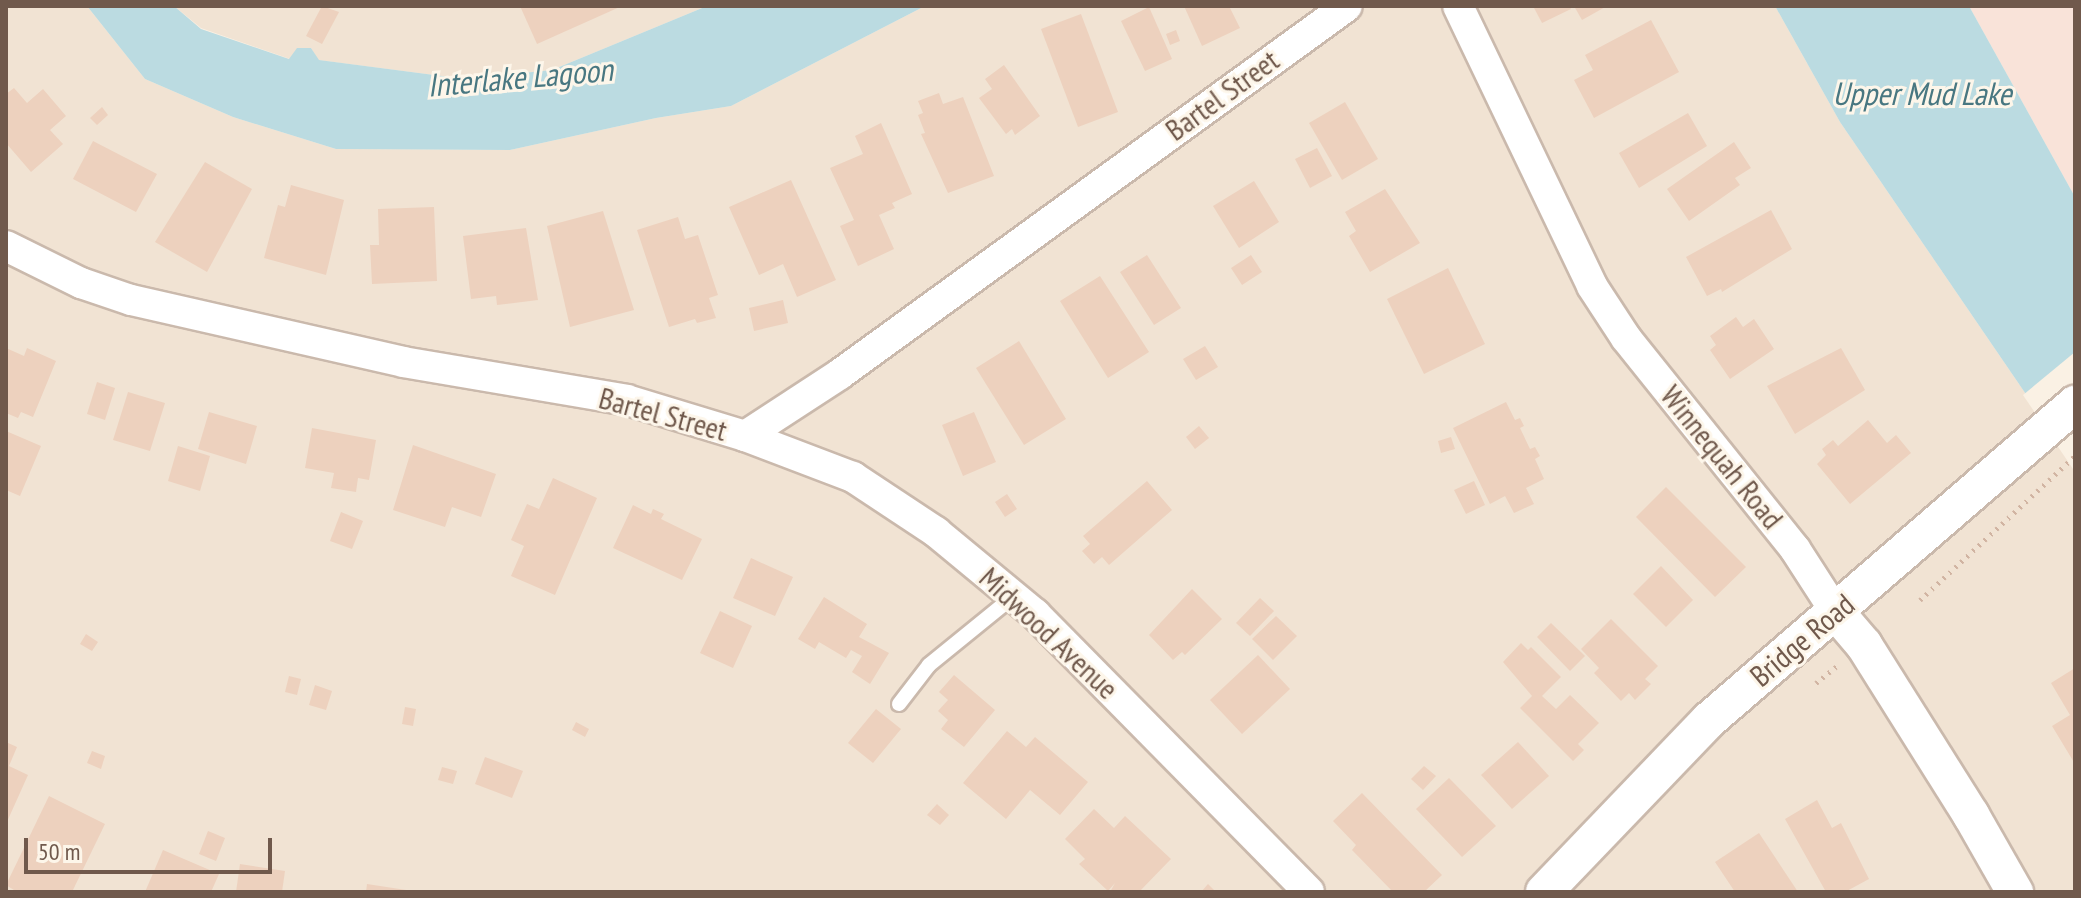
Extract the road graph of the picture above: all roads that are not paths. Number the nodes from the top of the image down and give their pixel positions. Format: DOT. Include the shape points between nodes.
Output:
graph roads {
  1 [pos="1347,6"];
  2 [pos="1458,6"];
  3 [pos="6,246"];
  4 [pos="2075,404"];
  5 [pos="745,436"];
  6 [pos="1014,596"];
  7 [pos="1835,611"];
  8 [pos="899,704"];
  9 [pos="1309,892"];
  10 [pos="1544,892"];
  11 [pos="2015,892"];
  1 -- 5 [label="street, Bartel Street" via="840,374"];
  2 -- 7 [label="street, Winnequah Road" via="1592,286 1626,338 1795,549"];
  3 -- 5 [label="street, Bartel Street" via="81,283 131,300 403,362 627,400"];
  4 -- 7 [label="street, Bridge Road"];
  5 -- 6 [label="street, Midwood Avenue" via="867,485 936,532"];
  6 -- 8 [label="lane" via="929,665"];
  6 -- 9 [label="street, Midwood Avenue"];
  7 -- 10 [label="street, Bridge Road" via="1709,720"];
  7 -- 11 [label="street, Winnequah Road" via="1864,645"];
}
